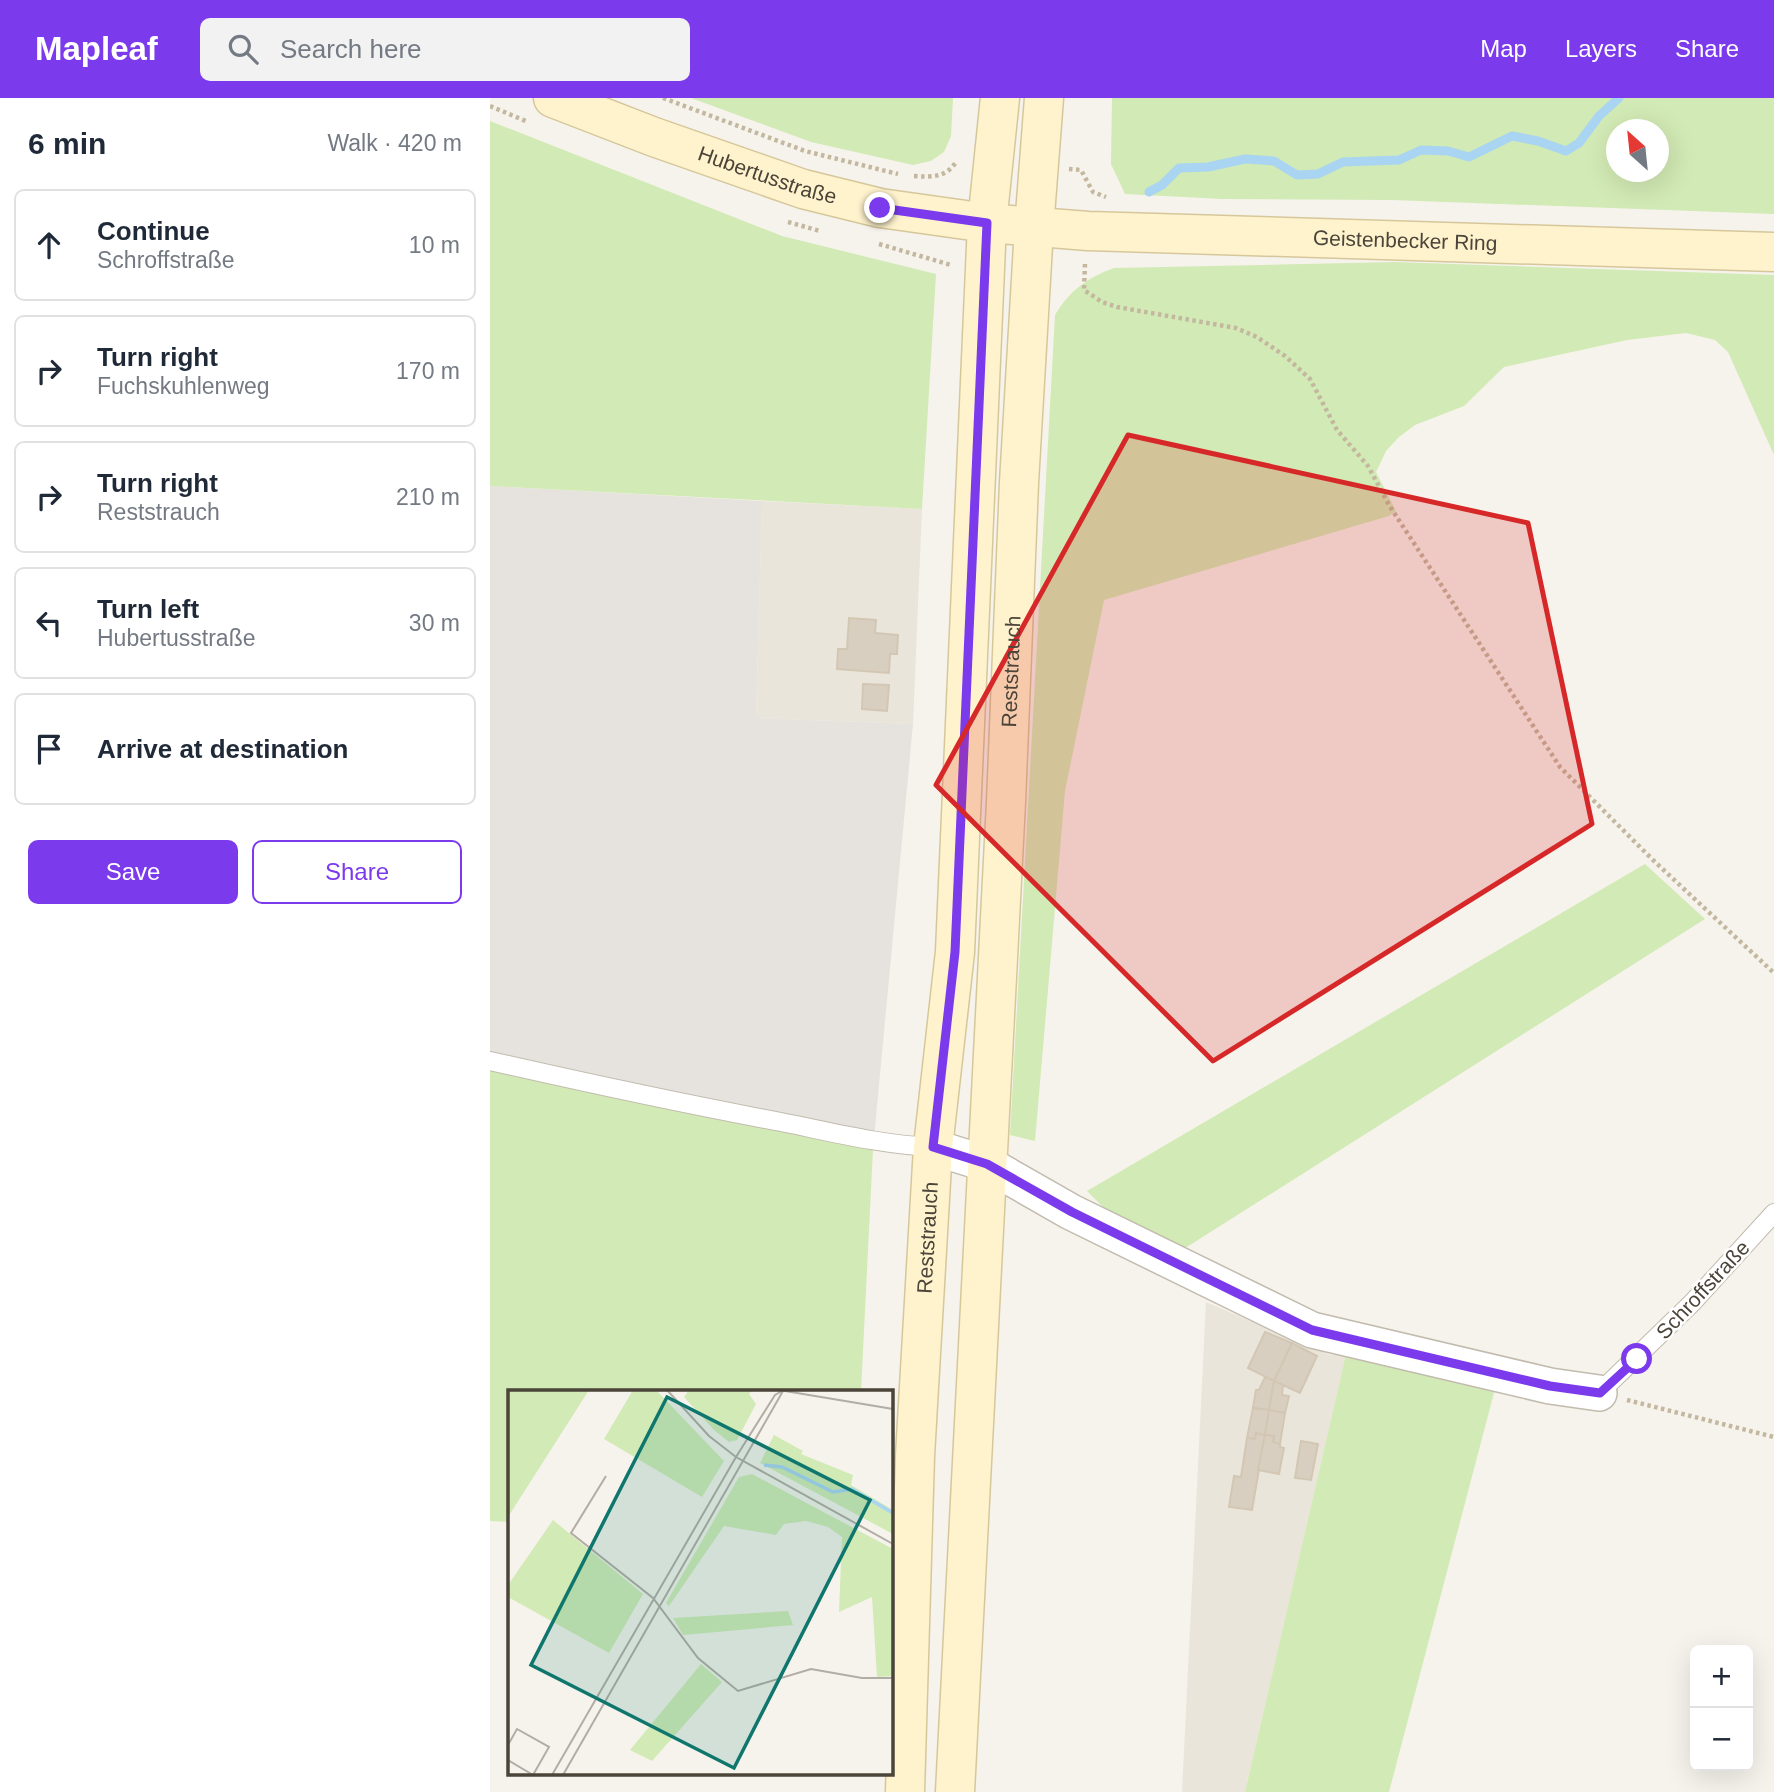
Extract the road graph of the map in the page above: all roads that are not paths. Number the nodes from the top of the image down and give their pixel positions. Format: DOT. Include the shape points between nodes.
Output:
graph roads {
  1 [pos="553,98"];
  2 [pos="1000,98"];
  3 [pos="1045,98"];
  4 [pos="987,223"];
  5 [pos="1034,228"];
  6 [pos="1774,252"];
  7 [pos="490,1061"];
  8 [pos="933,1147"];
  9 [pos="987,1164"];
  10 [pos="1774,1213"];
  11 [pos="1600,1393"];
  12 [pos="905,1792"];
  13 [pos="955,1792"];
  1 -- 4 [label="main road, Hubertusstraße" via="803,189 880,208"];
  2 -- 4 [label="main road, Reststrauch"];
  3 -- 5 [label="main road, Reststrauch"];
  4 -- 5 [label="main road, Hubertusstraße"];
  4 -- 8 [label="main road, Reststrauch" via="955,952"];
  5 -- 6 [label="main road, Geistenbecker Ring"];
  5 -- 9 [label="main road, Reststrauch"];
  7 -- 8 [label="lane" via="862,1138"];
  8 -- 9 [label="street"];
  8 -- 12 [label="main road, Reststrauch" via="915,1456"];
  9 -- 11 [label="street" via="1072,1212 1312,1330 1550,1386"];
  9 -- 13 [label="main road, Reststrauch"];
  10 -- 11 [label="lane, Schroffstraße" via="1692,1303"];
}
